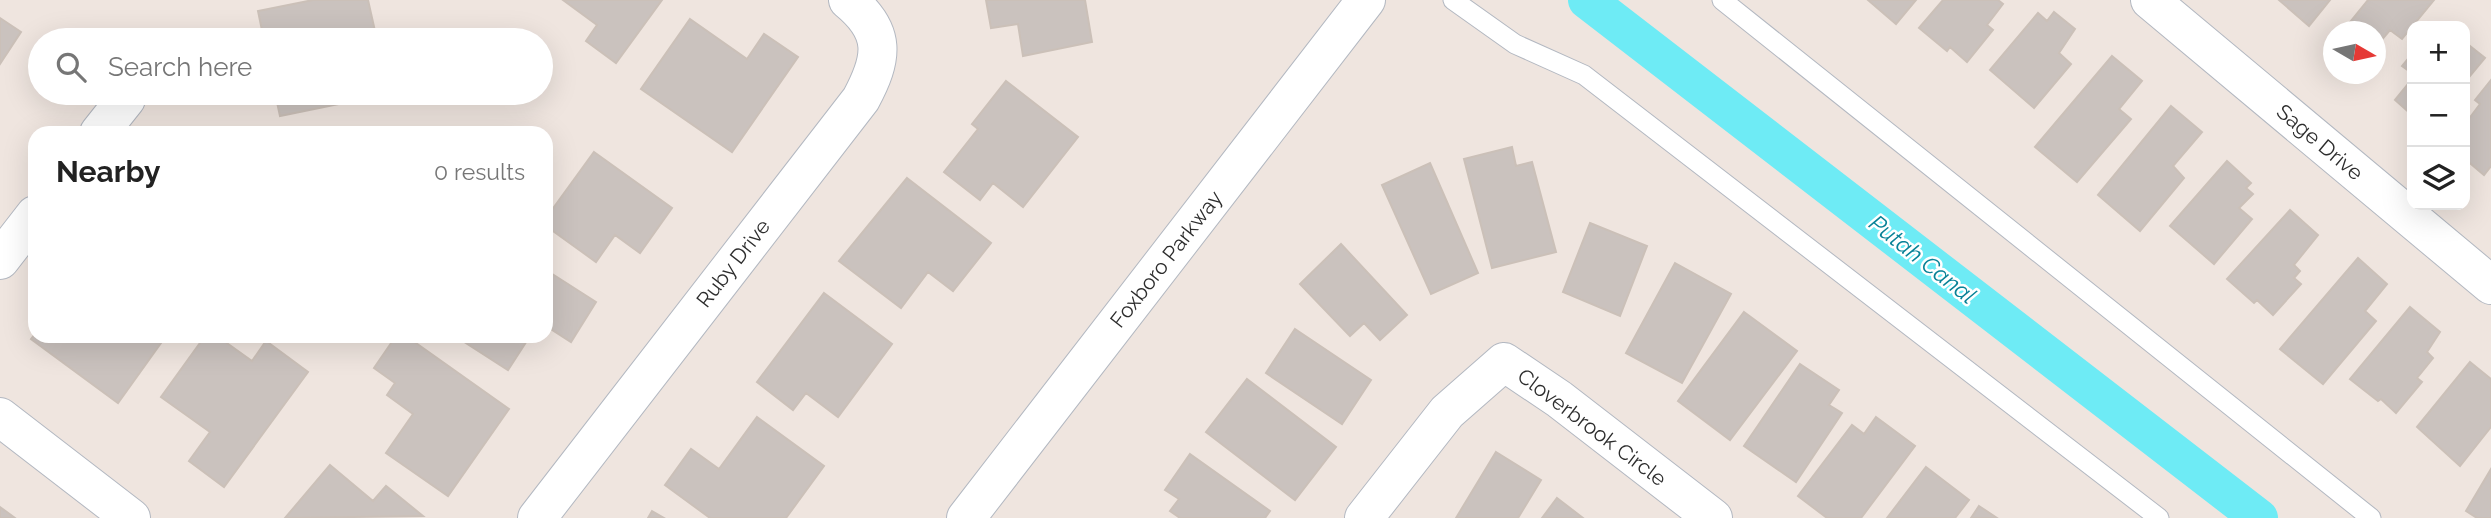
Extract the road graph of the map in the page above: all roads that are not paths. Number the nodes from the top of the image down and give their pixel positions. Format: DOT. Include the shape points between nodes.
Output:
graph roads {
  1 [pos="848,0"];
  2 [pos="1366,0"];
  3 [pos="1453,0"];
  4 [pos="1722,0"];
  5 [pos="2150,0"];
  6 [pos="121,105"];
  7 [pos="105,126"];
  8 [pos="28,224"];
  9 [pos="0,260"];
  10 [pos="2491,285"];
  11 [pos="0,417"];
  12 [pos="131,518"];
  13 [pos="537,518"];
  14 [pos="966,518"];
  15 [pos="1364,518"];
  16 [pos="1713,518"];
  17 [pos="2159,518"];
  18 [pos="2371,518"];
  1 -- 13 [label="street, Ruby Drive" via="873,28 877,44 877,64 861,99"];
  2 -- 14 [label="street, Foxboro Parkway"];
  3 -- 17 [label="lane" via="1514,44 1584,75"];
  4 -- 18 [label="lane"];
  5 -- 10 [label="street, Sage Drive"];
  6 -- 7 [label="street"];
  8 -- 9 [label="street"];
  11 -- 12 [label="street"];
  15 -- 16 [label="street, Cloverbrook Circle" via="1447,412 1504,362"];
}
